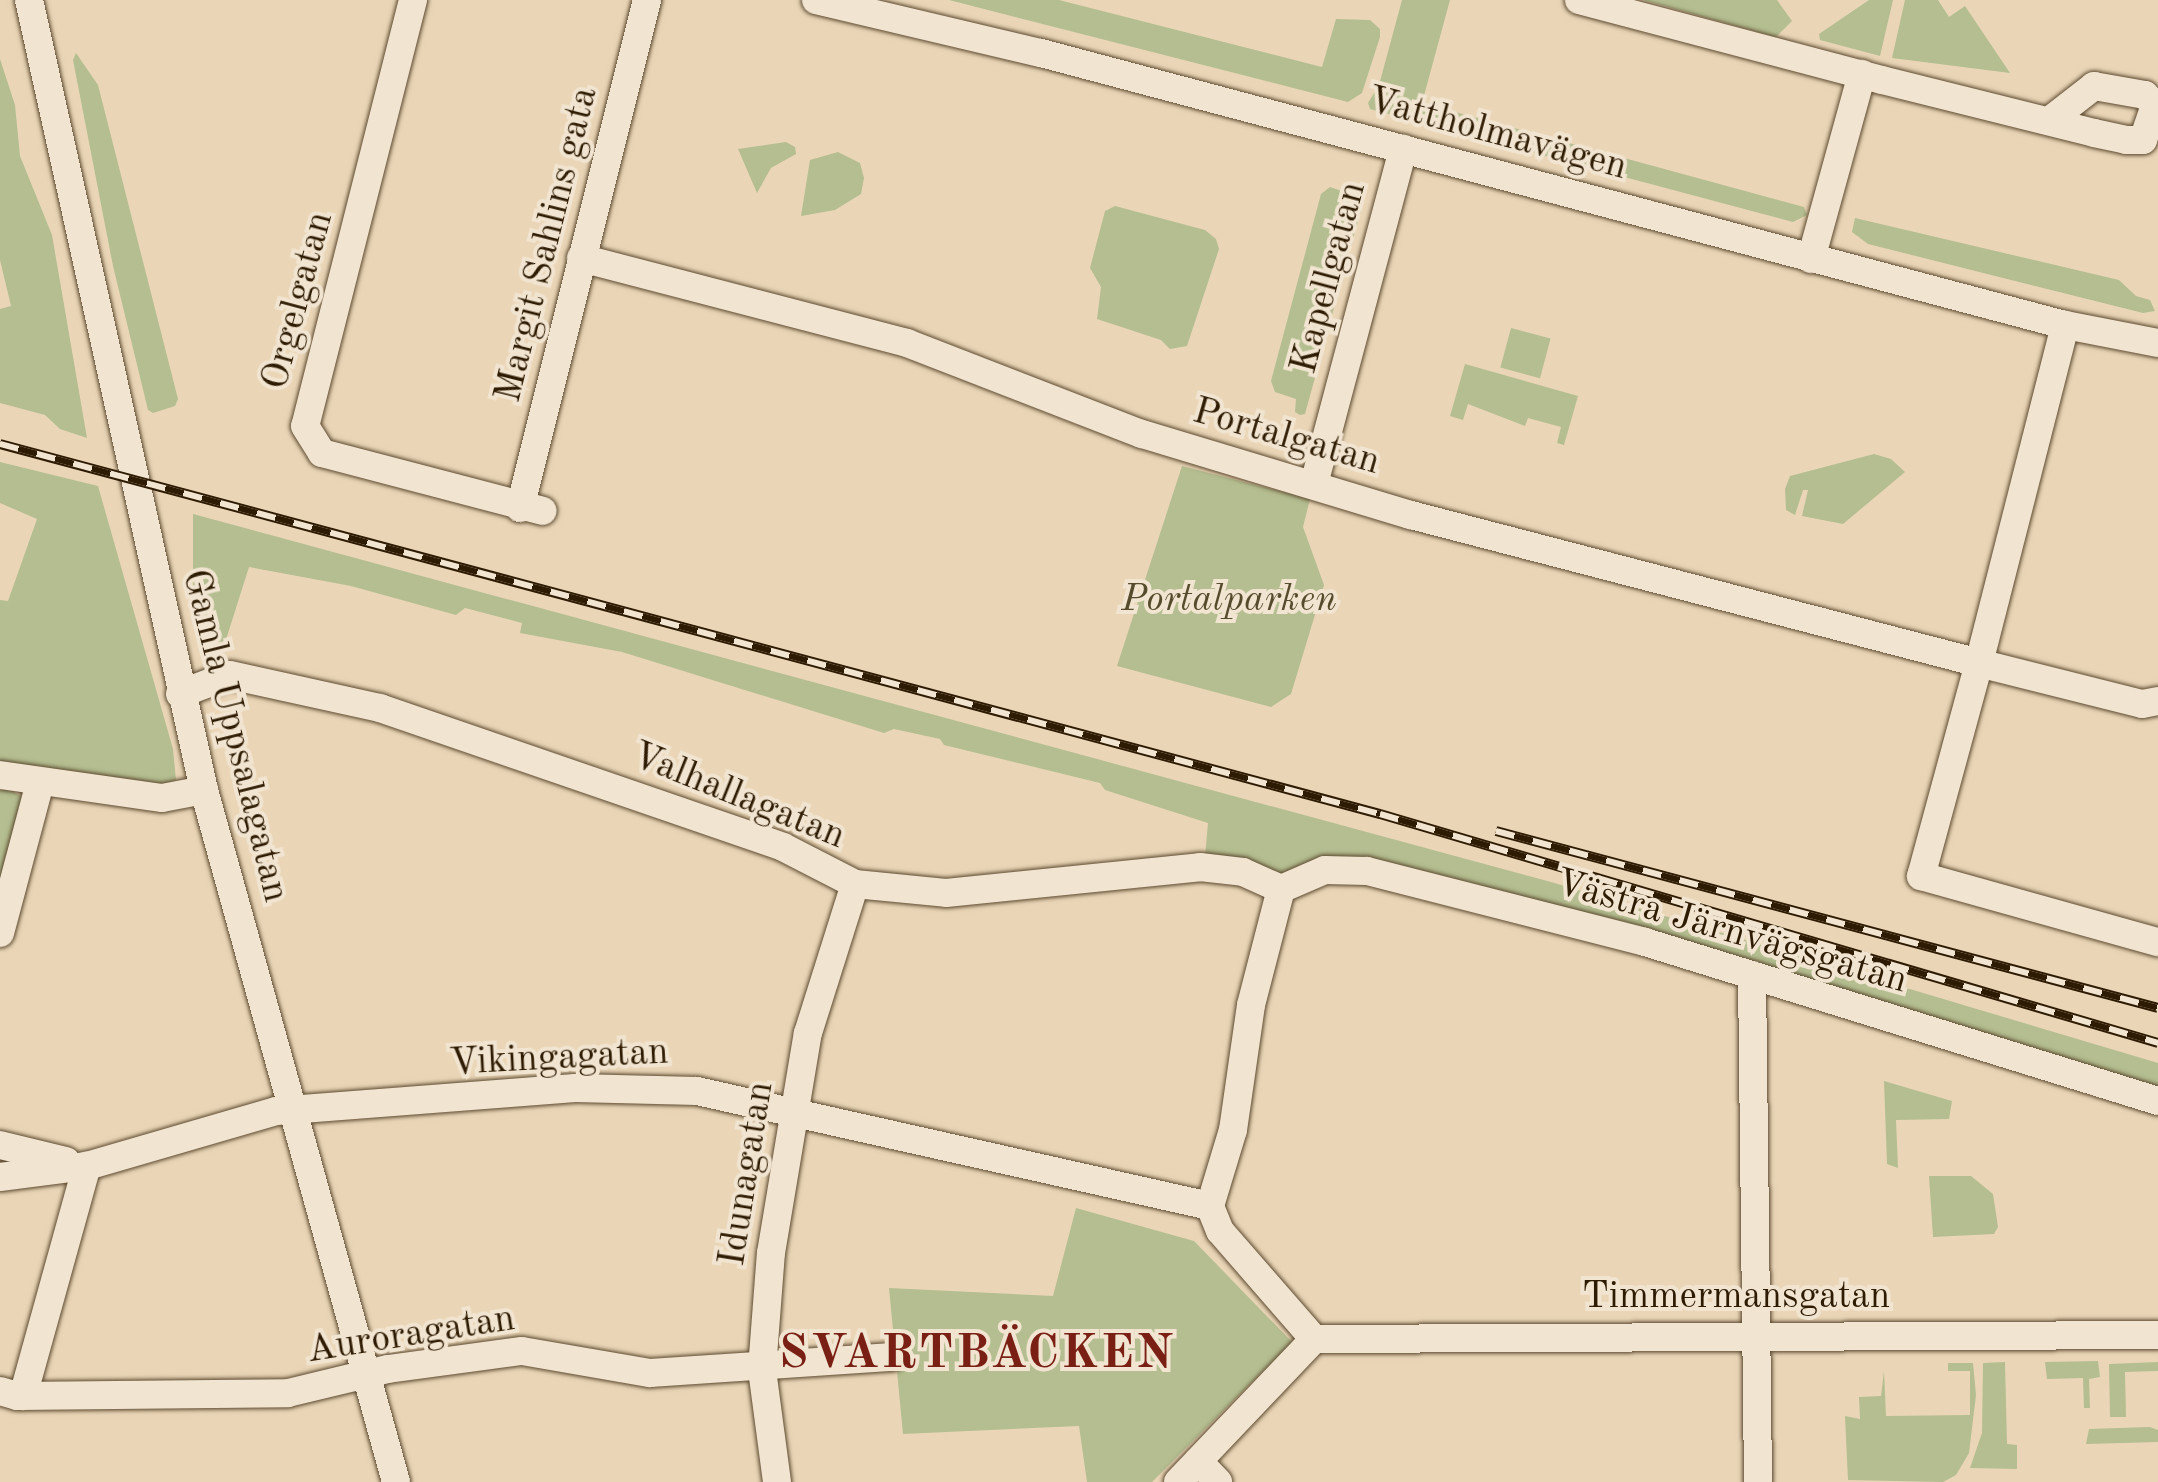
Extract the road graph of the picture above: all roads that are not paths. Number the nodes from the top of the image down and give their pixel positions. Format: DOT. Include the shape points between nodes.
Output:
graph roads {
  1 [pos="29,0"];
  2 [pos="412,0"];
  3 [pos="647,0"];
  4 [pos="816,0"];
  5 [pos="1578,0"];
  6 [pos="1862,74"];
  7 [pos="2050,121"];
  8 [pos="1403,149"];
  9 [pos="580,258"];
  10 [pos="1811,260"];
  11 [pos="2064,325"];
  12 [pos="2158,343"];
  13 [pos="1314,484"];
  14 [pos="532,509"];
  15 [pos="1979,663"];
  16 [pos="180,694"];
  17 [pos="2158,702"];
  18 [pos="0,775"];
  19 [pos="40,784"];
  20 [pos="204,790"];
  21 [pos="855,884"];
  22 [pos="1281,889"];
  23 [pos="0,933"];
  24 [pos="2158,942"];
  25 [pos="1752,975"];
  26 [pos="2158,1101"];
  27 [pos="296,1109"];
  28 [pos="793,1116"];
  29 [pos="0,1145"];
  30 [pos="88,1166"];
  31 [pos="0,1177"];
  32 [pos="1210,1206"];
  33 [pos="1756,1334"];
  34 [pos="2158,1335"];
  35 [pos="1314,1339"];
  36 [pos="892,1357"];
  37 [pos="762,1369"];
  38 [pos="366,1374"];
  39 [pos="11,1394"];
  40 [pos="1198,1461"];
  41 [pos="396,1482"];
  42 [pos="777,1482"];
  43 [pos="1178,1482"];
  44 [pos="1218,1482"];
  45 [pos="1758,1482"];
  1 -- 16 [label="street, Gamla Uppsalagatan"];
  2 -- 14 [label="street, Orgelgatan" via="305,426 322,453"];
  3 -- 9 [label="street, Margit Sahlins gata"];
  4 -- 8 [label="street, Vattholmavägen"];
  5 -- 6 [label="street"];
  6 -- 7 [label="street"];
  6 -- 10 [label="street"];
  8 -- 10 [label="street, Vattholmavägen"];
  8 -- 13 [label="street, Kapellgatan"];
  9 -- 13 [label="street, Portalgatan" via="906,343 1142,434"];
  9 -- 14 [label="street, Margit Sahlins gata"];
  10 -- 11 [label="street, Vattholmavägen"];
  11 -- 12 [label="street, Vattholmavägen"];
  11 -- 15 [label="street"];
  13 -- 15 [label="street, Portalgatan"];
  15 -- 17 [label="street, Portalgatan" via="2142,704"];
  15 -- 24 [label="street" via="1921,876"];
  16 -- 20 [label="street, Gamla Uppsalagatan"];
  16 -- 21 [label="street, Valhallagatan" via="230,676 380,708 783,847"];
  18 -- 19 [label="street"];
  19 -- 20 [label="street" via="162,798"];
  19 -- 23 [label="street"];
  20 -- 27 [label="street, Gamla Uppsalagatan"];
  21 -- 22 [label="street, Valhallagatan" via="946,894 1200,867 1244,872"];
  21 -- 28 [label="street, Idunagatan" via="808,1033"];
  22 -- 25 [label="street, Västra Järnvägsgatan" via="1325,870 1368,870"];
  22 -- 32 [label="street" via="1251,1006 1234,1130"];
  25 -- 26 [label="street, Västra Järnvägsgatan"];
  25 -- 33 [label="street"];
  27 -- 28 [label="street, Vikingagatan" via="575,1088 696,1091"];
  27 -- 30 [label="street, Vikingagatan"];
  27 -- 38 [label="street, Gamla Uppsalagatan"];
  28 -- 32 [label="street, Vikingagatan"];
  28 -- 37 [label="street, Idunagatan" via="771,1253"];
  29 -- 30 [label="street, Vikingagatan"];
  30 -- 31 [label="street, Vikingagatan"];
  30 -- 39 [label="street"];
  32 -- 35 [label="street" via="1220,1230"];
  33 -- 34 [label="street, Timmermansgatan"];
  33 -- 35 [label="street, Timmermansgatan"];
  33 -- 45 [label="street"];
  35 -- 40 [label="street"];
  36 -- 37 [label="street, Auroragatan"];
  37 -- 38 [label="street, Auroragatan" via="622,1370 522,1351"];
  37 -- 42 [label="street, Idunagatan"];
  38 -- 39 [label="street, Auroragatan" via="288,1393"];
  38 -- 41 [label="street, Gamla Uppsalagatan"];
  40 -- 43 [label="street"];
  40 -- 44 [label="street"];
}
